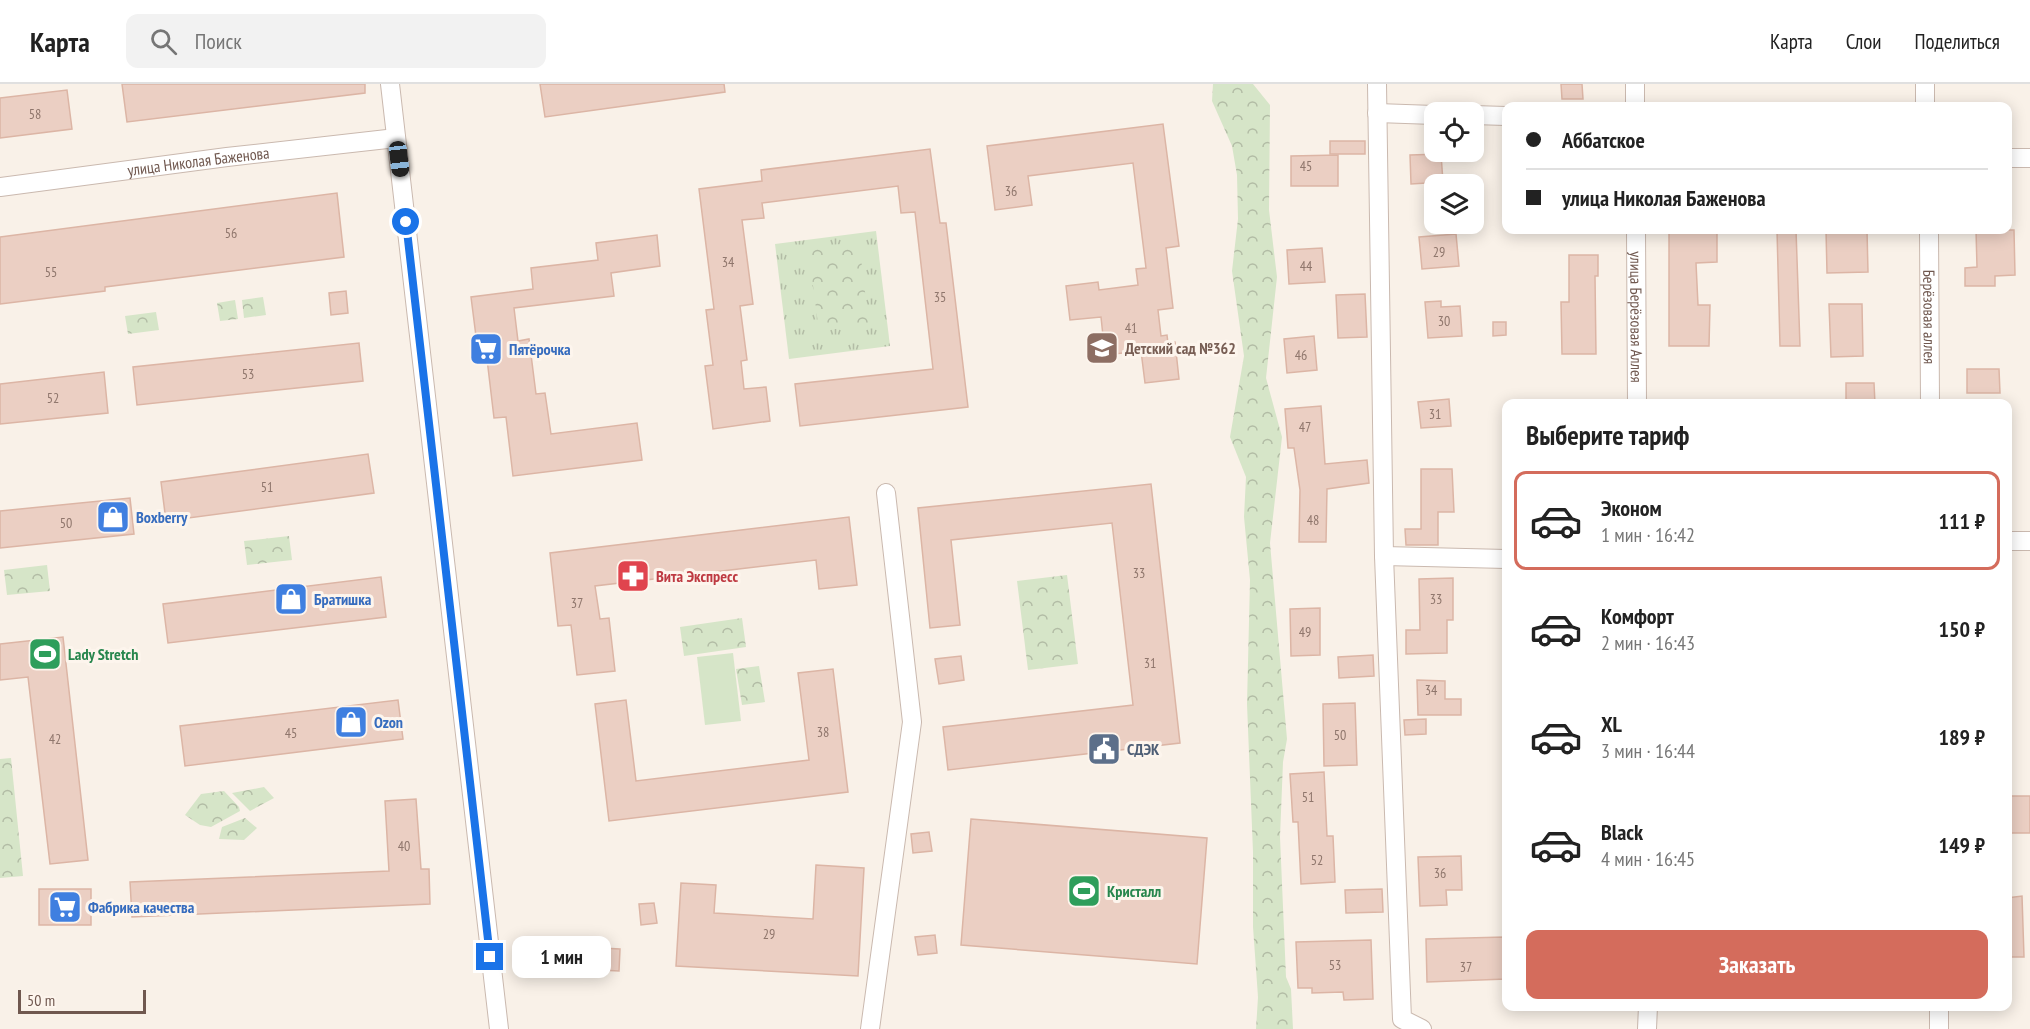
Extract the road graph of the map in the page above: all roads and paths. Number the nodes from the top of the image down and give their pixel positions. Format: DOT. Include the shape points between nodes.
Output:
graph roads {
  1 [pos="390,84"];
  2 [pos="1377,84"];
  3 [pos="1635,84"];
  4 [pos="1925,84"];
  5 [pos="1635,102"];
  6 [pos="1925,102"];
  7 [pos="1377,113"];
  8 [pos="1424,115"];
  9 [pos="1484,116"];
  10 [pos="1502,116"];
  11 [pos="396,138"];
  12 [pos="2012,158"];
  13 [pos="2030,158"];
  14 [pos="0,187"];
  15 [pos="1636,234"];
  16 [pos="1929,234"];
  17 [pos="1637,399"];
  18 [pos="1930,399"];
  19 [pos="886,493"];
  20 [pos="2030,541"];
  21 [pos="2012,542"];
  22 [pos="1384,556"];
  23 [pos="1502,559"];
  24 [pos="1648,1011"];
  25 [pos="1939,1011"];
  26 [pos="499,1029"];
  27 [pos="870,1029"];
  28 [pos="1422,1029"];
  29 [pos="1647,1029"];
  30 [pos="1939,1029"];
  1 -- 11 [label="street"];
  2 -- 7 [label="street"];
  3 -- 5 [label="street"];
  4 -- 6 [label="street"];
  7 -- 8 [label="street"];
  7 -- 22 [label="street"];
  9 -- 10 [label="street"];
  11 -- 14 [label="street, улица Николая Баженова"];
  11 -- 26 [label="street"];
  12 -- 13 [label="street"];
  15 -- 17 [label="street, улица Берёзовая Аллея"];
  16 -- 18 [label="street, Берёзовая аллея"];
  19 -- 27 [label="street" via="912,722"];
  20 -- 21 [label="street"];
  22 -- 23 [label="street"];
  22 -- 28 [label="street" via="1402,1019"];
  24 -- 29 [label="street"];
  25 -- 30 [label="street"];
}
